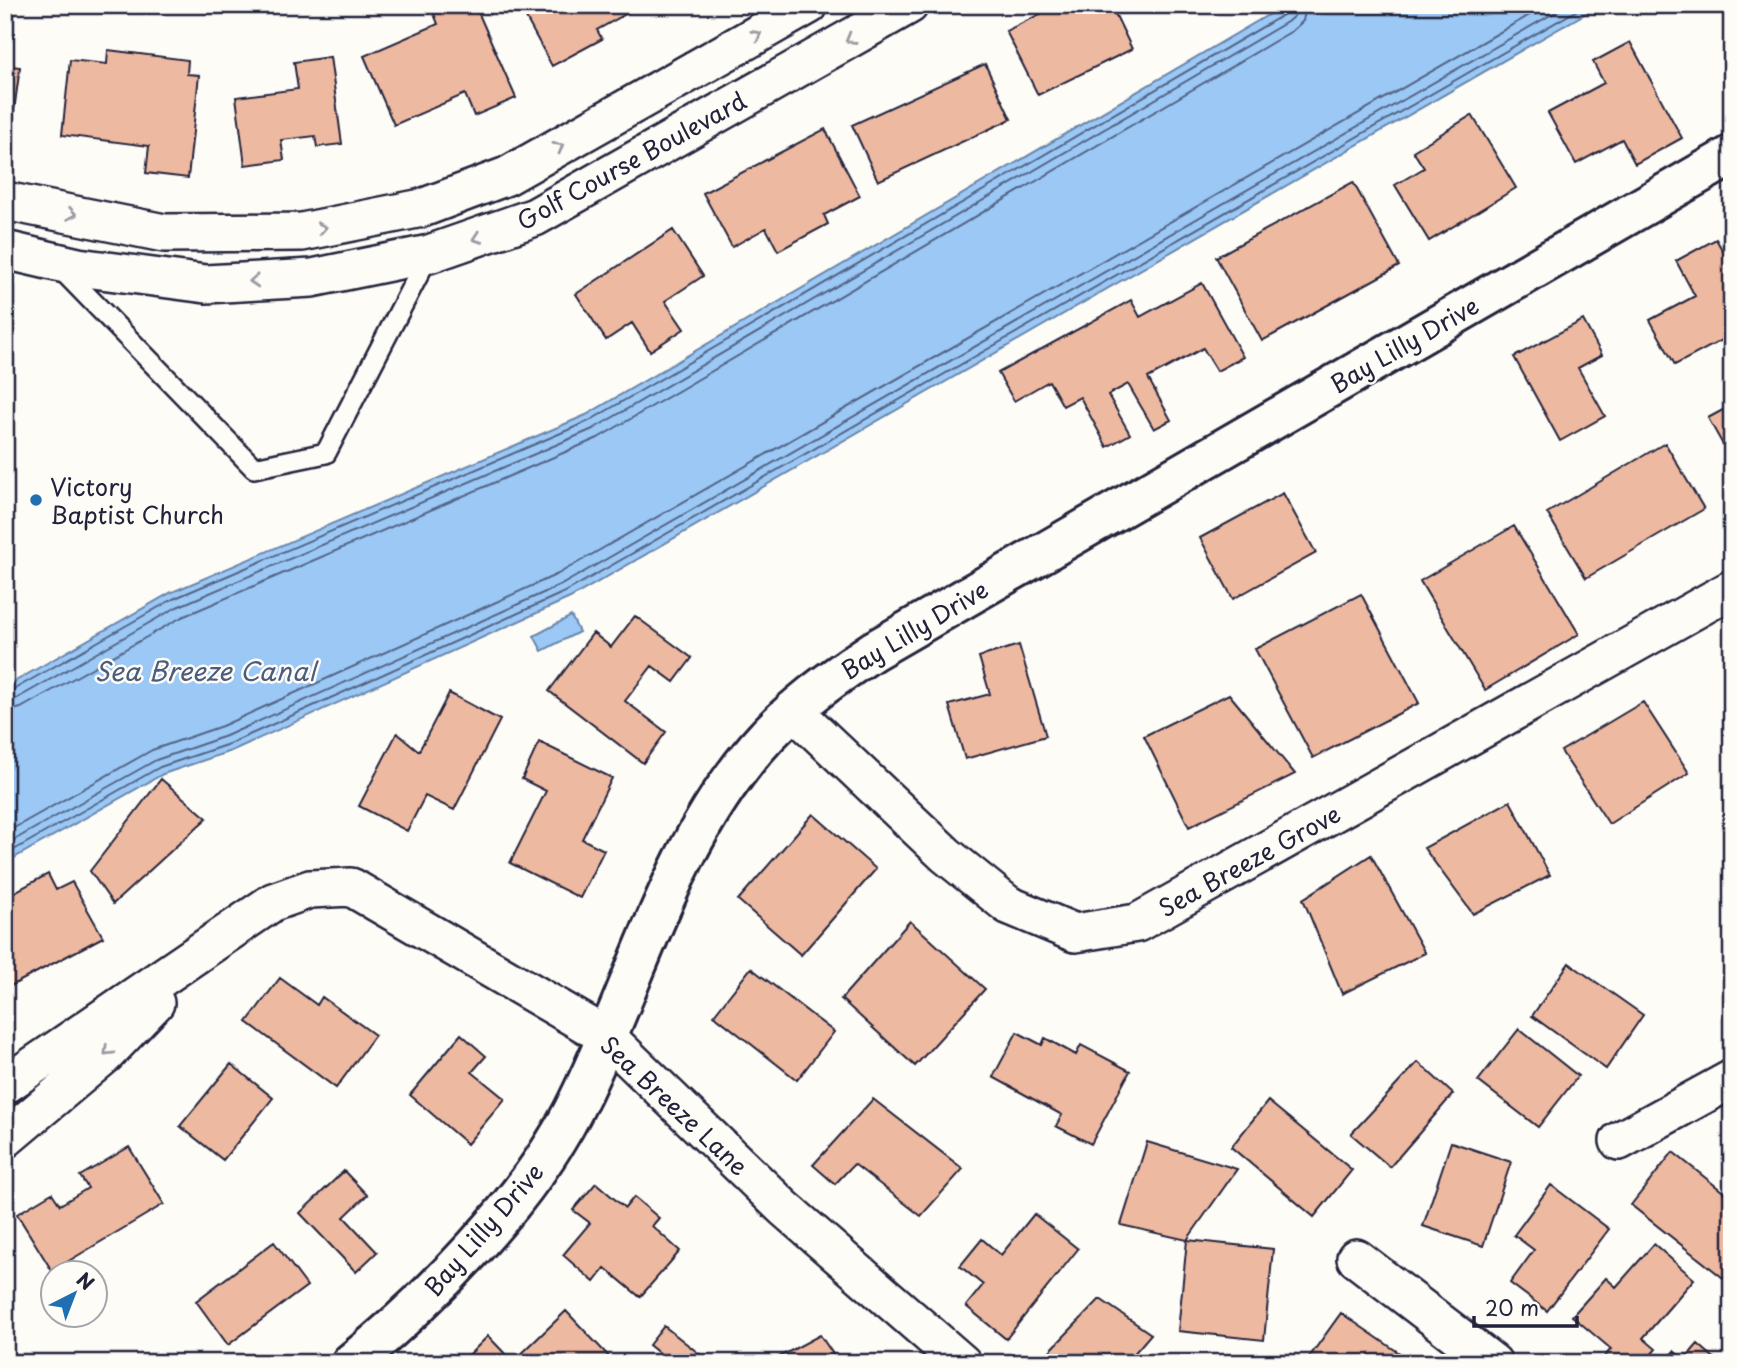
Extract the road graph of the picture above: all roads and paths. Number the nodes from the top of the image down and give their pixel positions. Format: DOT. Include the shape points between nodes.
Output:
graph roads {
  1 [pos="809,5"];
  2 [pos="909,5"];
  3 [pos="1732,155"];
  4 [pos="507,176"];
  5 [pos="5,201"];
  6 [pos="535,217"];
  7 [pos="5,250"];
  8 [pos="429,254"];
  9 [pos="55,262"];
  10 [pos="1732,589"];
  11 [pos="793,710"];
  12 [pos="207,949"];
  13 [pos="606,1036"];
  14 [pos="1732,1079"];
  15 [pos="5,1085"];
  16 [pos="5,1139"];
  17 [pos="1619,1141"];
  18 [pos="1356,1258"];
  19 [pos="351,1363"];
  20 [pos="962,1363"];
  21 [pos="1493,1363"];
  4 -- 1 [label="street, Golf Course Boulevard, one-way"];
  2 -- 6 [label="street, Golf Course Boulevard, one-way"];
  3 -- 11 [label="main road, Bay Lilly Drive" via="873,651"];
  5 -- 4 [label="street, Golf Course Boulevard, one-way" via="164,233 302,232 422,208"];
  4 -- 6 [label="street"];
  6 -- 8 [label="street, Golf Course Boulevard, one-way"];
  7 -- 9 [label="street, Golf Course Boulevard"];
  8 -- 9 [label="street, Golf Course Boulevard, one-way" via="312,278 206,284"];
  8 -- 9 [label="lane" via="326,453 254,468"];
  10 -- 11 [label="street, Sea Breeze Grove" via="1137,923 1075,933 1008,905 946,855"];
  11 -- 13 [label="main road, Bay Lilly Drive" via="725,788 686,852"];
  12 -- 13 [label="street, Sea Breeze Lane" via="273,902 310,888 351,887"];
  12 -- 15 [label="street"];
  12 -- 16 [label="street, one-way" via="106,1054"];
  13 -- 19 [label="main road, Bay Lilly Drive" via="572,1112 517,1195 465,1258 392,1330"];
  13 -- 20 [label="street, Sea Breeze Lane" via="784,1208"];
  14 -- 17 [label="street"];
  18 -- 21 [label="street"];
}
